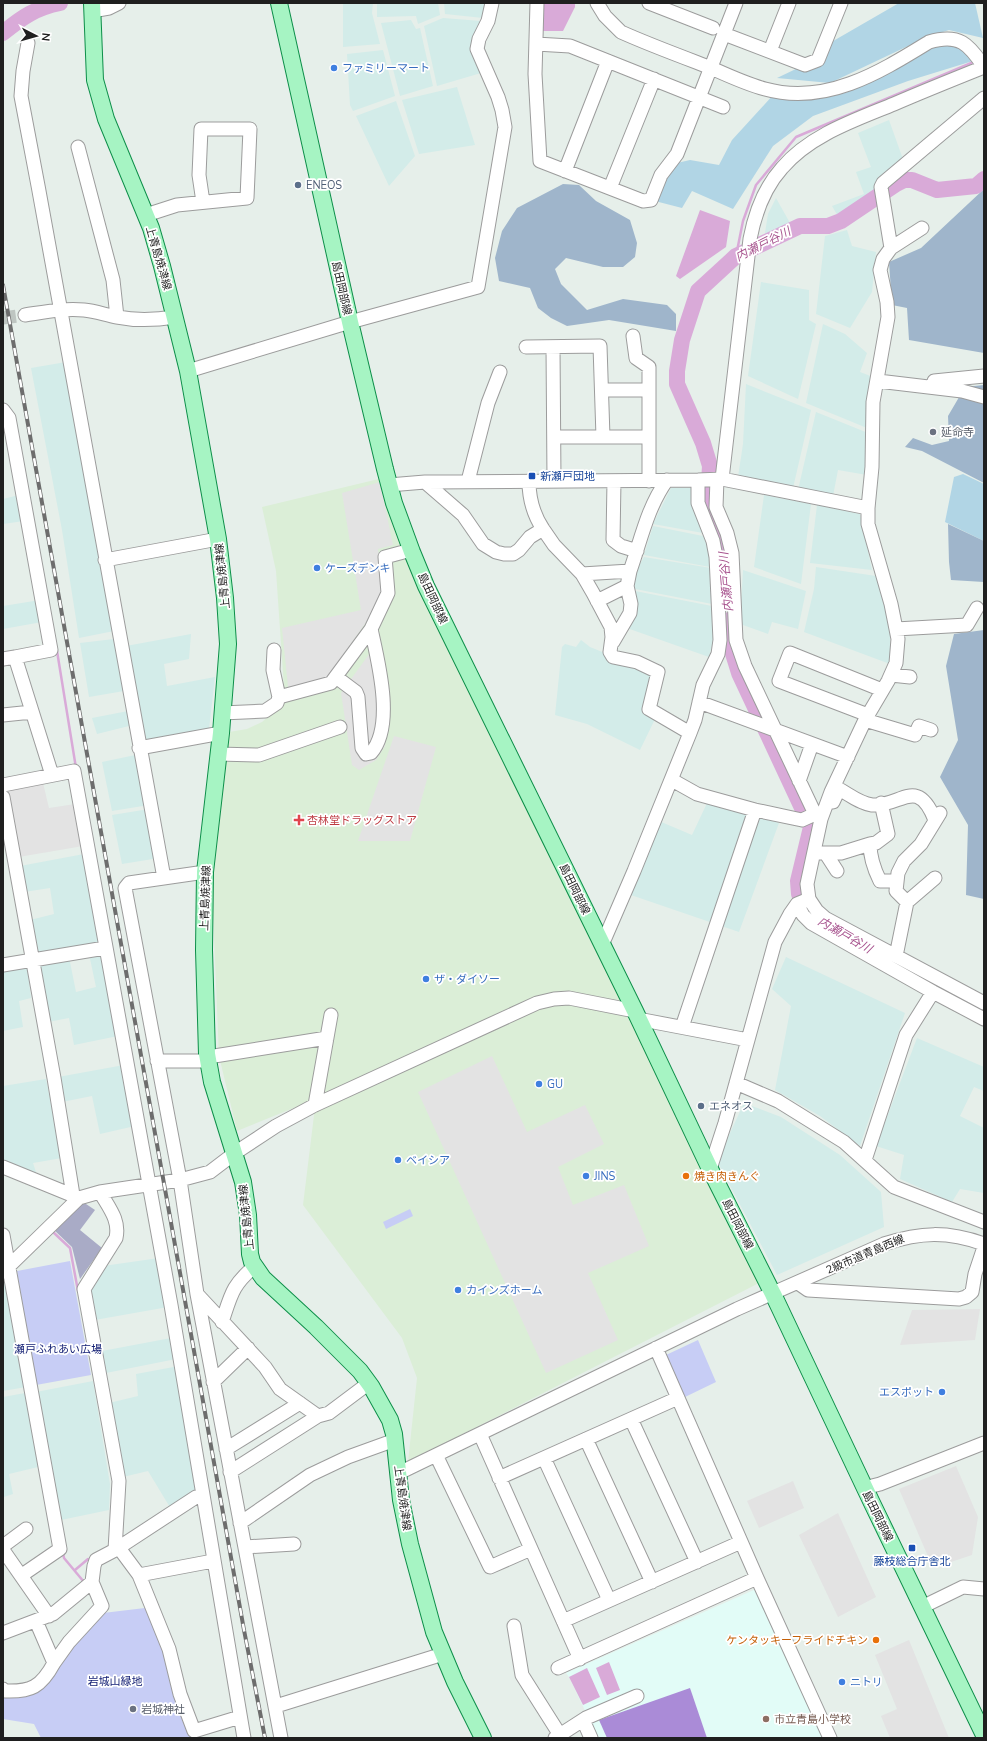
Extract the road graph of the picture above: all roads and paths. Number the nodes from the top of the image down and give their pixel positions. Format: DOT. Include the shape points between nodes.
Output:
graph roads {
  1 [pos="119,3"];
  2 [pos="279,3"];
  3 [pos="492,3"];
  4 [pos="537,3"];
  5 [pos="597,3"];
  6 [pos="649,3"];
  7 [pos="736,3"];
  8 [pos="789,3"];
  9 [pos="841,3"];
  10 [pos="92,7"];
  11 [pos="679,9"];
  12 [pos="718,31"];
  13 [pos="28,42"];
  14 [pos="536,44"];
  15 [pos="770,51"];
  16 [pos="608,61"];
  17 [pos="982,64"];
  18 [pos="710,68"];
  19 [pos="654,79"];
  20 [pos="698,97"];
  21 [pos="984,98"];
  22 [pos="724,107"];
  23 [pos="78,147"];
  24 [pos="565,171"];
  25 [pos="610,188"];
  26 [pos="203,202"];
  27 [pos="146,215"];
  28 [pos="922,228"];
  29 [pos="891,248"];
  30 [pos="62,309"];
  31 [pos="25,315"];
  32 [pos="117,317"];
  33 [pos="175,317"];
  34 [pos="350,322"];
  35 [pos="633,336"];
  36 [pos="526,347"];
  37 [pos="553,347"];
  38 [pos="188,371"];
  39 [pos="500,372"];
  40 [pos="984,376"];
  41 [pos="878,379"];
  42 [pos="602,390"];
  43 [pos="649,390"];
  44 [pos="984,397"];
  45 [pos="3,410"];
  46 [pos="554,437"];
  47 [pos="603,437"];
  48 [pos="649,437"];
  49 [pos="649,480"];
  50 [pos="667,480"];
  51 [pos="710,480"];
  52 [pos="528,481"];
  53 [pos="554,481"];
  54 [pos="614,481"];
  55 [pos="426,482"];
  56 [pos="468,482"];
  57 [pos="389,485"];
  58 [pos="868,508"];
  59 [pos="543,530"];
  60 [pos="218,539"];
  61 [pos="411,550"];
  62 [pos="637,551"];
  63 [pos="105,560"];
  64 [pos="630,571"];
  65 [pos="582,574"];
  66 [pos="627,586"];
  67 [pos="597,601"];
  68 [pos="977,608"];
  69 [pos="371,629"];
  70 [pos="896,629"];
  71 [pos="610,647"];
  72 [pos="274,650"];
  73 [pos="9,658"];
  74 [pos="891,675"];
  75 [pos="336,677"];
  76 [pos="910,677"];
  77 [pos="882,690"];
  78 [pos="279,697"];
  79 [pos="699,702"];
  80 [pos="32,712"];
  81 [pos="222,713"];
  82 [pos="3,715"];
  83 [pos="867,717"];
  84 [pos="340,727"];
  85 [pos="774,730"];
  86 [pos="931,730"];
  87 [pos="221,733"];
  88 [pos="690,733"];
  89 [pos="812,744"];
  90 [pos="140,748"];
  91 [pos="218,754"];
  92 [pos="846,761"];
  93 [pos="52,775"];
  94 [pos="672,780"];
  95 [pos="799,781"];
  96 [pos="3,785"];
  97 [pos="839,789"];
  98 [pos="3,797"];
  99 [pos="881,803"];
  100 [pos="755,810"];
  101 [pos="818,816"];
  102 [pos="870,844"];
  103 [pos="819,853"];
  104 [pos="837,871"];
  105 [pos="205,872"];
  106 [pos="164,878"];
  107 [pos="934,878"];
  108 [pos="896,880"];
  109 [pos="803,901"];
  110 [pos="907,902"];
  111 [pos="602,945"];
  112 [pos="105,948"];
  113 [pos="896,956"];
  114 [pos="33,960"];
  115 [pos="3,965"];
  116 [pos="918,968"];
  117 [pos="912,980"];
  118 [pos="933,992"];
  119 [pos="984,1003"];
  120 [pos="331,1015"];
  121 [pos="637,1015"];
  122 [pos="984,1019"];
  123 [pos="682,1027"];
  124 [pos="327,1038"];
  125 [pos="748,1040"];
  126 [pos="208,1059"];
  127 [pos="157,1061"];
  128 [pos="736,1083"];
  129 [pos="315,1105"];
  130 [pos="234,1153"];
  131 [pos="865,1160"];
  132 [pos="3,1167"];
  133 [pos="710,1169"];
  134 [pos="180,1180"];
  135 [pos="148,1184"];
  136 [pos="100,1192"];
  137 [pos="76,1196"];
  138 [pos="984,1222"];
  139 [pos="3,1235"];
  140 [pos="984,1244"];
  141 [pos="984,1247"];
  142 [pos="255,1266"];
  143 [pos="6,1270"];
  144 [pos="798,1283"];
  145 [pos="197,1294"];
  146 [pos="773,1294"];
  147 [pos="222,1322"];
  148 [pos="248,1348"];
  149 [pos="656,1348"];
  150 [pos="213,1382"];
  151 [pos="369,1383"];
  152 [pos="678,1398"];
  153 [pos="300,1403"];
  154 [pos="318,1416"];
  155 [pos="631,1419"];
  156 [pos="480,1434"];
  157 [pos="586,1439"];
  158 [pos="395,1440"];
  159 [pos="984,1443"];
  160 [pos="226,1449"];
  161 [pos="436,1455"];
  162 [pos="544,1458"];
  163 [pos="230,1472"];
  164 [pos="399,1473"];
  165 [pos="499,1478"];
  166 [pos="864,1488"];
  167 [pos="202,1497"];
  168 [pos="240,1523"];
  169 [pos="26,1529"];
  170 [pos="741,1542"];
  171 [pos="294,1544"];
  172 [pos="3,1546"];
  173 [pos="245,1547"];
  174 [pos="530,1548"];
  175 [pos="117,1549"];
  176 [pos="213,1561"];
  177 [pos="697,1562"];
  178 [pos="22,1575"];
  179 [pos="140,1575"];
  180 [pos="757,1578"];
  181 [pos="92,1582"];
  182 [pos="652,1582"];
  183 [pos="984,1589"];
  184 [pos="609,1600"];
  185 [pos="922,1607"];
  186 [pos="49,1616"];
  187 [pos="36,1620"];
  188 [pos="563,1622"];
  189 [pos="514,1626"];
  190 [pos="3,1633"];
  191 [pos="443,1654"];
  192 [pos="580,1659"];
  193 [pos="54,1663"];
  194 [pos="558,1668"];
  195 [pos="3,1689"];
  196 [pos="637,1696"];
  197 [pos="276,1706"];
  198 [pos="240,1717"];
  199 [pos="582,1720"];
  200 [pos="984,1735"];
  201 [pos="557,1736"];
  202 [pos="244,1738"];
  203 [pos="281,1738"];
  204 [pos="484,1738"];
  205 [pos="591,1738"];
  206 [pos="830,1738"];
  1 -- 10 [label="street" via="109,8"];
  2 -- 34 [label="main road, 島田岡部線"];
  3 -- 34 [label="street" via="477,49 498,97 504,127 478,287"];
  4 -- 14 [label="street"];
  5 -- 18 [label="street" via="605,16 621,32"];
  6 -- 11 [label="street"];
  7 -- 12 [label="street"];
  8 -- 15 [label="street"];
  9 -- 15 [label="street" via="818,60 805,65"];
  10 -- 27 [label="main road, 上青島焼津線" via="95,80 106,119"];
  11 -- 12 [label="street"];
  12 -- 15 [label="street"];
  12 -- 18 [label="street"];
  13 -- 30 [label="street" via="21,96"];
  14 -- 16 [label="street" via="570,46"];
  14 -- 24 [label="street" via="540,161"];
  16 -- 19 [label="street"];
  16 -- 24 [label="street"];
  17 -- 18 [label="street" via="974,51 963,42 939,39 870,77 846,86 811,93 766,90"];
  17 -- 51 [label="street" via="816,139 802,148 781,168 767,189 754,219 750,239"];
  18 -- 20 [label="street"];
  19 -- 20 [label="street"];
  19 -- 25 [label="street"];
  20 -- 22 [label="street"];
  20 -- 25 [label="street" via="677,154 661,175 652,200 643,201"];
  21 -- 29 [label="street" via="884,183 882,193"];
  23 -- 32 [label="street" via="113,280"];
  24 -- 25 [label="street"];
  26 -- 26 [label="street" via="247,198 250,129 201,129 199,175"];
  26 -- 27 [label="street" via="177,205"];
  27 -- 33 [label="main road, 上青島焼津線"];
  28 -- 29 [label="street"];
  29 -- 41 [label="street" via="883,259 880,270 888,317"];
  30 -- 31 [label="street"];
  30 -- 32 [label="street" via="100,312"];
  30 -- 63 [label="street"];
  32 -- 33 [label="street" via="149,320"];
  33 -- 38 [label="main road, 上青島焼津線"];
  34 -- 38 [label="street"];
  34 -- 57 [label="main road, 島田岡部線"];
  35 -- 43 [label="street" via="636,358 649,367"];
  36 -- 37 [label="street"];
  37 -- 42 [label="street" via="600,346"];
  37 -- 46 [label="street"];
  38 -- 60 [label="main road, 上青島焼津線"];
  39 -- 56 [label="street" via="488,403"];
  40 -- 41 [label="street" via="940,382"];
  41 -- 44 [label="street" via="962,391"];
  41 -- 58 [label="street" via="873,402 872,467"];
  42 -- 43 [label="street"];
  42 -- 47 [label="street"];
  43 -- 48 [label="street"];
  45 -- 73 [label="street" via="9,418 51,650"];
  46 -- 47 [label="street"];
  46 -- 53 [label="street"];
  47 -- 48 [label="street"];
  48 -- 49 [label="street"];
  49 -- 50 [label="street"];
  49 -- 54 [label="street"];
  50 -- 51 [label="street"];
  50 -- 62 [label="street" via="647,518"];
  51 -- 58 [label="street"];
  51 -- 79 [label="street" via="698,502 716,557 720,640 718,654 703,685"];
  51 -- 85 [label="street" via="732,553 736,640"];
  52 -- 53 [label="street"];
  52 -- 56 [label="street"];
  52 -- 59 [label="street" via="534,515"];
  53 -- 54 [label="street"];
  54 -- 62 [label="street" via="613,540 621,546"];
  55 -- 56 [label="street"];
  55 -- 57 [label="street"];
  55 -- 59 [label="street" via="463,515 483,544 496,552 513,554 530,537"];
  57 -- 61 [label="main road, 島田岡部線"];
  58 -- 70 [label="street" via="868,524"];
  59 -- 65 [label="street"];
  60 -- 63 [label="street"];
  60 -- 81 [label="main road, 上青島焼津線" via="228,644"];
  61 -- 69 [label="street" via="385,557 388,593"];
  61 -- 111 [label="main road, 島田岡部線" via="453,642"];
  62 -- 64 [label="street"];
  63 -- 90 [label="street"];
  64 -- 65 [label="street"];
  64 -- 66 [label="street"];
  65 -- 67 [label="street"];
  66 -- 67 [label="street"];
  66 -- 71 [label="street" via="630,613"];
  67 -- 71 [label="street" via="611,627"];
  68 -- 70 [label="street" via="967,625"];
  69 -- 75 [label="street"];
  69 -- 75 [label="street" via="383,693 383,721 378,743 371,753 366,754 362,748 356,692"];
  70 -- 74 [label="street" via="896,663"];
  71 -- 88 [label="street" via="613,657 637,662 658,672 649,709"];
  72 -- 78 [label="street" via="272,670"];
  73 -- 80 [label="street"];
  74 -- 76 [label="street"];
  74 -- 77 [label="street"];
  75 -- 78 [label="street" via="331,683"];
  77 -- 83 [label="street"];
  77 -- 83 [label="street" via="790,653 779,681"];
  78 -- 81 [label="street" via="277,703 265,711"];
  79 -- 85 [label="street"];
  79 -- 88 [label="street"];
  80 -- 82 [label="street"];
  80 -- 93 [label="street"];
  81 -- 87 [label="main road, 上青島焼津線"];
  83 -- 86 [label="street" via="915,735 919,726"];
  83 -- 92 [label="street"];
  84 -- 91 [label="street" via="259,754"];
  85 -- 89 [label="street"];
  85 -- 95 [label="street"];
  87 -- 90 [label="street"];
  87 -- 91 [label="main road, 上青島焼津線"];
  88 -- 94 [label="street"];
  89 -- 92 [label="street"];
  89 -- 95 [label="street"];
  90 -- 106 [label="street"];
  91 -- 105 [label="main road, 上青島焼津線"];
  92 -- 97 [label="street" via="844,780"];
  92 -- 101 [label="street"];
  93 -- 96 [label="street"];
  93 -- 112 [label="street" via="74,770"];
  94 -- 100 [label="street" via="698,794"];
  94 -- 111 [label="street"];
  95 -- 101 [label="street"];
  97 -- 99 [label="street" via="860,802 873,805"];
  97 -- 103 [label="street"];
  98 -- 114 [label="street"];
  99 -- 102 [label="street" via="888,834"];
  99 -- 108 [label="street" via="908,796 919,797 927,802 938,816 921,844 904,861"];
  100 -- 101 [label="street" via="802,820"];
  100 -- 123 [label="street"];
  101 -- 103 [label="street"];
  102 -- 103 [label="street" via="841,853"];
  102 -- 108 [label="street" via="874,870 880,881"];
  103 -- 104 [label="street"];
  103 -- 109 [label="street"];
  105 -- 106 [label="street"];
  105 -- 126 [label="main road, 上青島焼津線" via="204,950"];
  106 -- 127 [label="street" via="129,883 125,888"];
  107 -- 110 [label="street"];
  108 -- 110 [label="street" via="896,891"];
  109 -- 113 [label="street" via="825,918"];
  109 -- 117 [label="street" via="803,915 811,923"];
  109 -- 125 [label="street" via="790,914 775,942"];
  110 -- 113 [label="street"];
  111 -- 121 [label="main road, 島田岡部線"];
  112 -- 114 [label="street"];
  112 -- 135 [label="street"];
  113 -- 116 [label="street"];
  114 -- 115 [label="street"];
  114 -- 137 [label="street"];
  116 -- 117 [label="street"];
  116 -- 119 [label="street"];
  117 -- 118 [label="street"];
  118 -- 122 [label="street"];
  118 -- 131 [label="street" via="906,1035"];
  120 -- 124 [label="street"];
  121 -- 123 [label="street"];
  121 -- 129 [label="street" via="569,998 536,1004"];
  121 -- 133 [label="main road, 島田岡部線"];
  123 -- 125 [label="street"];
  124 -- 126 [label="street"];
  124 -- 129 [label="street"];
  125 -- 128 [label="street"];
  126 -- 127 [label="street"];
  126 -- 130 [label="main road, 上青島焼津線" via="212,1082"];
  127 -- 134 [label="street"];
  128 -- 131 [label="street" via="778,1101 844,1142"];
  128 -- 133 [label="street"];
  129 -- 130 [label="street"];
  130 -- 134 [label="street" via="210,1172"];
  130 -- 142 [label="main road, 上青島焼津線" via="243,1182 250,1254"];
  131 -- 138 [label="street" via="894,1187"];
  132 -- 137 [label="street"];
  133 -- 146 [label="main road, 島田岡部線"];
  134 -- 135 [label="street"];
  134 -- 145 [label="street"];
  135 -- 136 [label="street"];
  135 -- 167 [label="street" via="204,1493"];
  136 -- 137 [label="street"];
  136 -- 175 [label="street" via="117,1222 118,1230 116,1238 84,1289 118,1481"];
  137 -- 143 [label="street"];
  139 -- 143 [label="street"];
  140 -- 144 [label="street, 2級市道青島西線" via="963,1236 944,1234 908,1236 884,1244"];
  141 -- 144 [label="street" via="972,1292 966,1297 808,1290"];
  142 -- 147 [label="street" via="242,1276 234,1287"];
  142 -- 151 [label="main road, 上青島焼津線" via="263,1278 346,1356"];
  143 -- 178 [label="street" via="60,1549"];
  144 -- 146 [label="street, 2級市道青島西線"];
  145 -- 147 [label="street"];
  145 -- 150 [label="street"];
  146 -- 149 [label="street, 2級市道青島西線"];
  146 -- 166 [label="main road, 島田岡部線"];
  147 -- 148 [label="street"];
  148 -- 150 [label="street"];
  148 -- 153 [label="street" via="265,1366 280,1389"];
  149 -- 152 [label="street"];
  149 -- 156 [label="street, 2級市道青島西線"];
  150 -- 160 [label="street"];
  151 -- 154 [label="street" via="329,1413"];
  151 -- 158 [label="main road, 上青島焼津線" via="390,1420"];
  152 -- 155 [label="street"];
  152 -- 170 [label="street"];
  153 -- 154 [label="street"];
  153 -- 160 [label="street"];
  154 -- 163 [label="street"];
  155 -- 157 [label="street"];
  155 -- 177 [label="street"];
  156 -- 161 [label="street, 2級市道青島西線"];
  156 -- 165 [label="street"];
  157 -- 162 [label="street"];
  157 -- 182 [label="street"];
  158 -- 164 [label="main road, 上青島焼津線"];
  158 -- 168 [label="street" via="348,1457 310,1475"];
  159 -- 166 [label="street"];
  160 -- 163 [label="street"];
  161 -- 164 [label="street, 2級市道青島西線"];
  161 -- 174 [label="street" via="490,1567"];
  162 -- 165 [label="street"];
  162 -- 184 [label="street"];
  163 -- 168 [label="street"];
  164 -- 191 [label="main road, 上青島焼津線" via="401,1500 410,1544 434,1632"];
  165 -- 174 [label="street"];
  166 -- 185 [label="main road, 島田岡部線"];
  167 -- 175 [label="street" via="196,1497"];
  167 -- 176 [label="street"];
  168 -- 173 [label="street"];
  169 -- 172 [label="street"];
  170 -- 177 [label="street"];
  170 -- 180 [label="street"];
  171 -- 173 [label="street"];
  172 -- 178 [label="street"];
  173 -- 197 [label="street"];
  174 -- 188 [label="street"];
  175 -- 179 [label="street"];
  175 -- 181 [label="street" via="96,1560"];
  176 -- 179 [label="street"];
  176 -- 198 [label="street"];
  177 -- 182 [label="street"];
  178 -- 186 [label="street"];
  179 -- 198 [label="street" via="169,1649 180,1694 194,1731"];
  180 -- 192 [label="street"];
  180 -- 206 [label="street"];
  181 -- 186 [label="street"];
  181 -- 193 [label="street" via="102,1606 68,1642"];
  182 -- 184 [label="street"];
  183 -- 185 [label="street" via="963,1588"];
  184 -- 188 [label="street"];
  185 -- 200 [label="main road, 島田岡部線"];
  186 -- 187 [label="street"];
  187 -- 190 [label="street"];
  187 -- 193 [label="street"];
  188 -- 192 [label="street"];
  189 -- 201 [label="street" via="522,1675"];
  191 -- 197 [label="street"];
  191 -- 204 [label="main road, 上青島焼津線"];
  192 -- 194 [label="street"];
  193 -- 195 [label="street" via="40,1684 31,1689"];
  196 -- 199 [label="street"];
  197 -- 203 [label="street"];
  198 -- 202 [label="street"];
  199 -- 201 [label="street"];
  199 -- 205 [label="street"];
}
